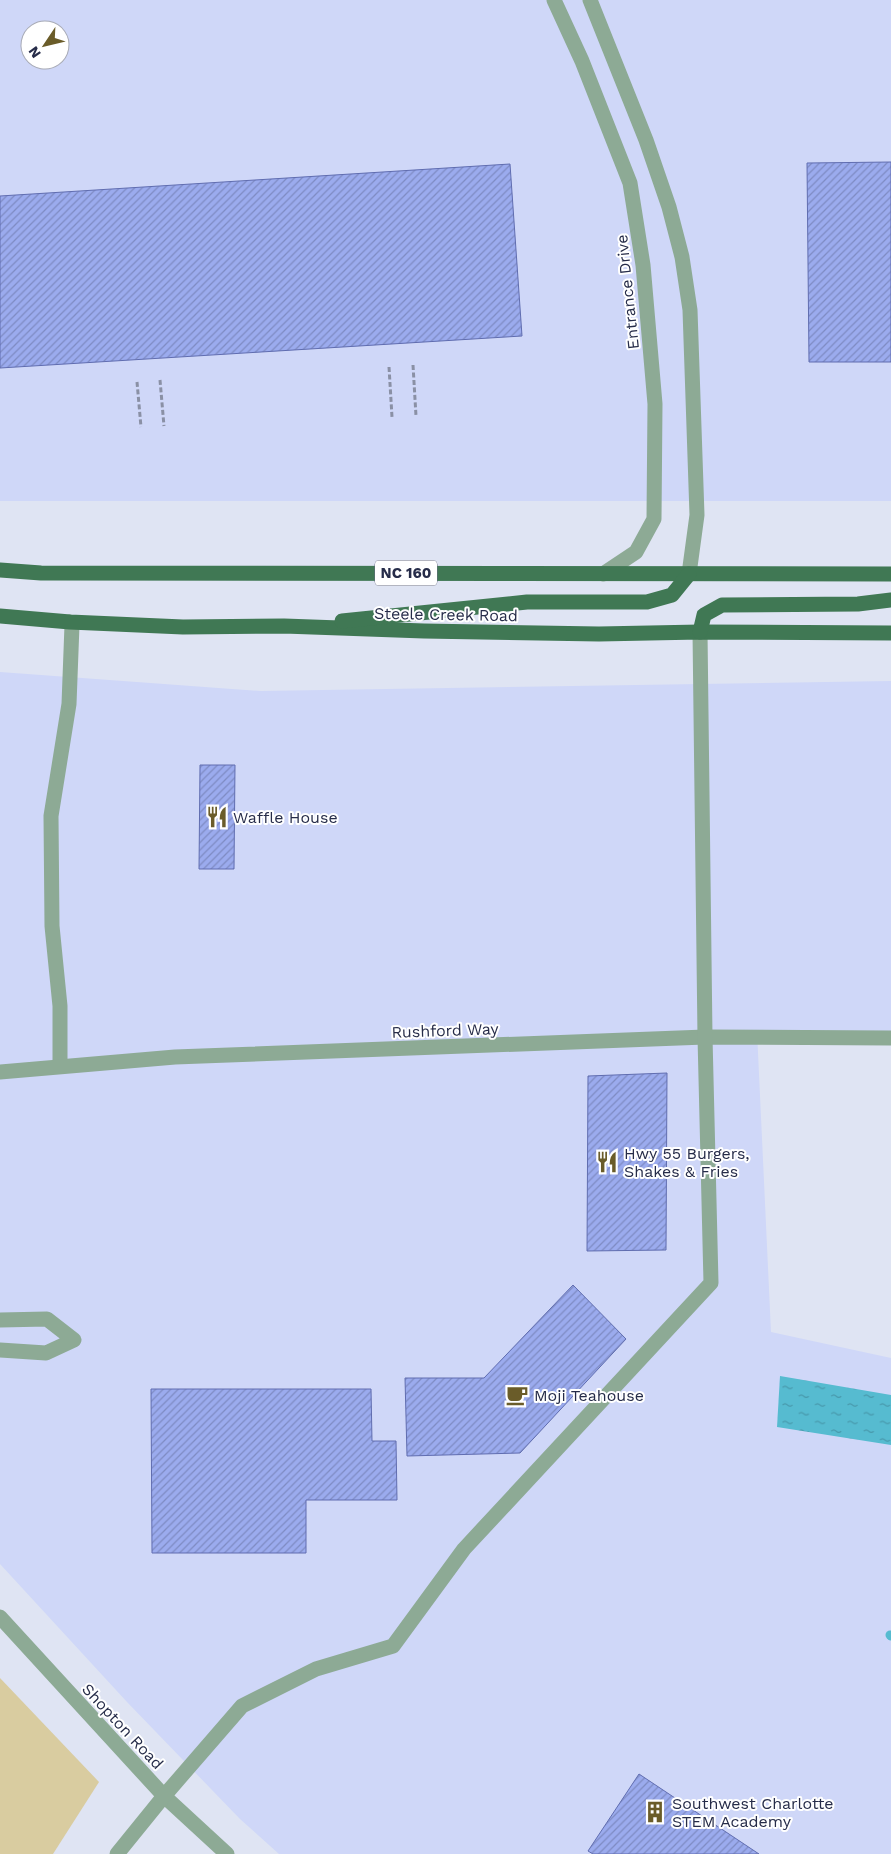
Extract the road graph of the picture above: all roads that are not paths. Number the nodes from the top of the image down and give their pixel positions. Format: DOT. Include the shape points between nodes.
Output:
graph roads {
  1 [pos="554,0"];
  2 [pos="590,0"];
  3 [pos="0,570"];
  4 [pos="603,574"];
  5 [pos="689,574"];
  6 [pos="891,574"];
  7 [pos="891,600"];
  8 [pos="0,616"];
  9 [pos="70,622"];
  10 [pos="284,626"];
  11 [pos="700,632"];
  12 [pos="891,633"];
  13 [pos="705,1037"];
  14 [pos="891,1038"];
  15 [pos="60,1066"];
  16 [pos="0,1072"];
  17 [pos="0,1320"];
  18 [pos="0,1350"];
  19 [pos="0,1617"];
  20 [pos="164,1796"];
  21 [pos="117,1854"];
  22 [pos="227,1854"];
  1 -- 4 [label="street, Entrance Drive" via="630,183 646,295 655,404 654,519 636,552"];
  2 -- 5 [label="street" via="670,207 682,257 690,310 697,515"];
  3 -- 4 [label="main road, NC 160" via="41,573"];
  4 -- 5 [label="main road, NC 160"];
  5 -- 6 [label="main road, NC 160"];
  5 -- 10 [label="main road" via="672,595 646,602 527,602"];
  7 -- 11 [label="main road" via="858,604 722,605 704,615"];
  8 -- 9 [label="main road, Steele Creek Road"];
  9 -- 10 [label="main road, Steele Creek Road" via="182,627"];
  9 -- 15 [label="street" via="68,704 51,816 52,926 60,1006"];
  10 -- 11 [label="main road, Steele Creek Road" via="589,634"];
  11 -- 12 [label="main road, Steele Creek Road"];
  11 -- 13 [label="street"];
  13 -- 14 [label="street, Rushford Way"];
  13 -- 15 [label="street, Rushford Way" via="175,1057"];
  13 -- 20 [label="street" via="711,1283 464,1549 393,1646 316,1669 242,1706"];
  15 -- 16 [label="street, Rushford Way"];
  17 -- 18 [label="street" via="47,1319 74,1340 46,1354"];
  19 -- 20 [label="street, Shopton Road"];
  20 -- 21 [label="street"];
  20 -- 22 [label="street, Shopton Road"];
}
